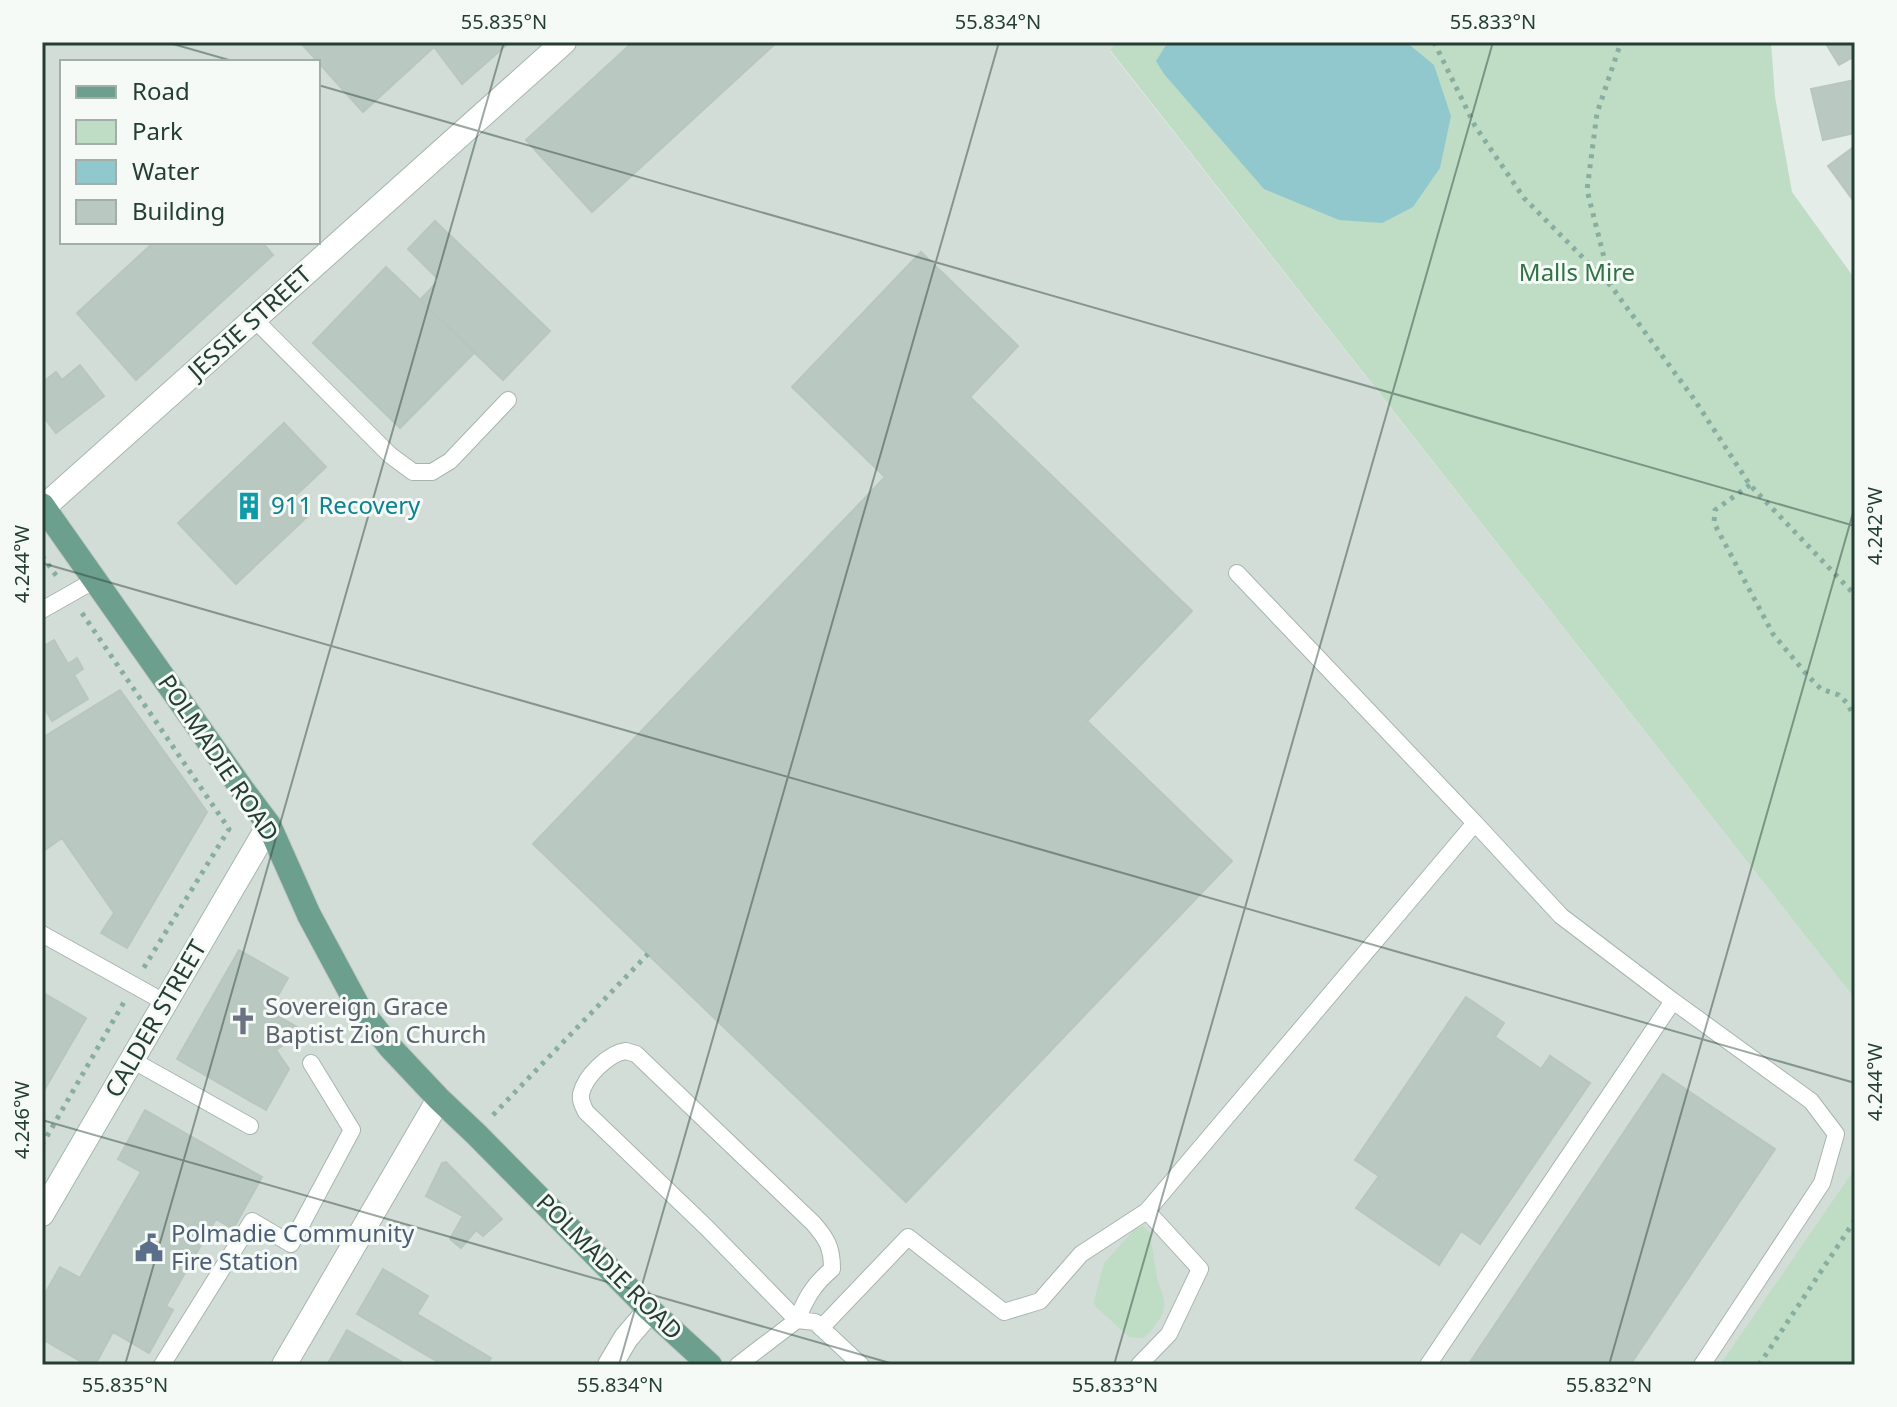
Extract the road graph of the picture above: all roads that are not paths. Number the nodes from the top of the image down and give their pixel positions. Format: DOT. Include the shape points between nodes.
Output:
graph roads {
  1 [pos="564,42"];
  2 [pos="254,319"];
  3 [pos="508,400"];
  4 [pos="43,506"];
  5 [pos="1237,573"];
  6 [pos="95,580"];
  7 [pos="42,610"];
  8 [pos="1475,823"];
  9 [pos="269,825"];
  10 [pos="42,934"];
  11 [pos="1673,1001"];
  12 [pos="166,1003"];
  13 [pos="132,1060"];
  14 [pos="311,1063"];
  15 [pos="439,1099"];
  16 [pos="250,1126"];
  17 [pos="1147,1211"];
  18 [pos="42,1214"];
  19 [pos="650,1310"];
  20 [pos="797,1320"];
  21 [pos="821,1328"];
  22 [pos="162,1365"];
  23 [pos="284,1365"];
  24 [pos="610,1365"];
  25 [pos="710,1365"];
  26 [pos="738,1365"];
  27 [pos="861,1365"];
  28 [pos="1139,1365"];
  29 [pos="1428,1365"];
  30 [pos="1702,1365"];
  1 -- 2 [label="street, JESSIE STREET"];
  2 -- 3 [label="lane" via="413,472 432,472 450,461"];
  2 -- 4 [label="street, JESSIE STREET"];
  4 -- 6 [label="main road, POLMADIE ROAD"];
  5 -- 8 [label="lane"];
  6 -- 7 [label="lane"];
  6 -- 9 [label="main road, POLMADIE ROAD"];
  8 -- 11 [label="lane" via="1561,916"];
  8 -- 17 [label="lane"];
  9 -- 12 [label="street, CALDER STREET"];
  9 -- 15 [label="main road, POLMADIE ROAD" via="359,1008"];
  10 -- 12 [label="lane"];
  11 -- 29 [label="lane"];
  11 -- 30 [label="lane" via="1811,1101 1836,1134 1822,1183"];
  12 -- 13 [label="street, CALDER STREET"];
  13 -- 16 [label="lane"];
  13 -- 18 [label="street, CALDER STREET"];
  14 -- 22 [label="lane" via="352,1130 291,1244 252,1221"];
  15 -- 19 [label="main road, POLMADIE ROAD"];
  15 -- 23 [label="street"];
  17 -- 21 [label="lane" via="1081,1254 1040,1301 1004,1312 908,1237"];
  17 -- 28 [label="lane" via="1200,1269 1169,1334"];
  19 -- 24 [label="street"];
  19 -- 25 [label="main road, POLMADIE ROAD"];
  20 -- 20 [label="lane" via="586,1112 582,1092 607,1058 617,1052 636,1054 826,1239 832,1269 807,1296"];
  20 -- 21 [label="lane"];
  20 -- 26 [label="lane"];
  21 -- 27 [label="lane"];
}
